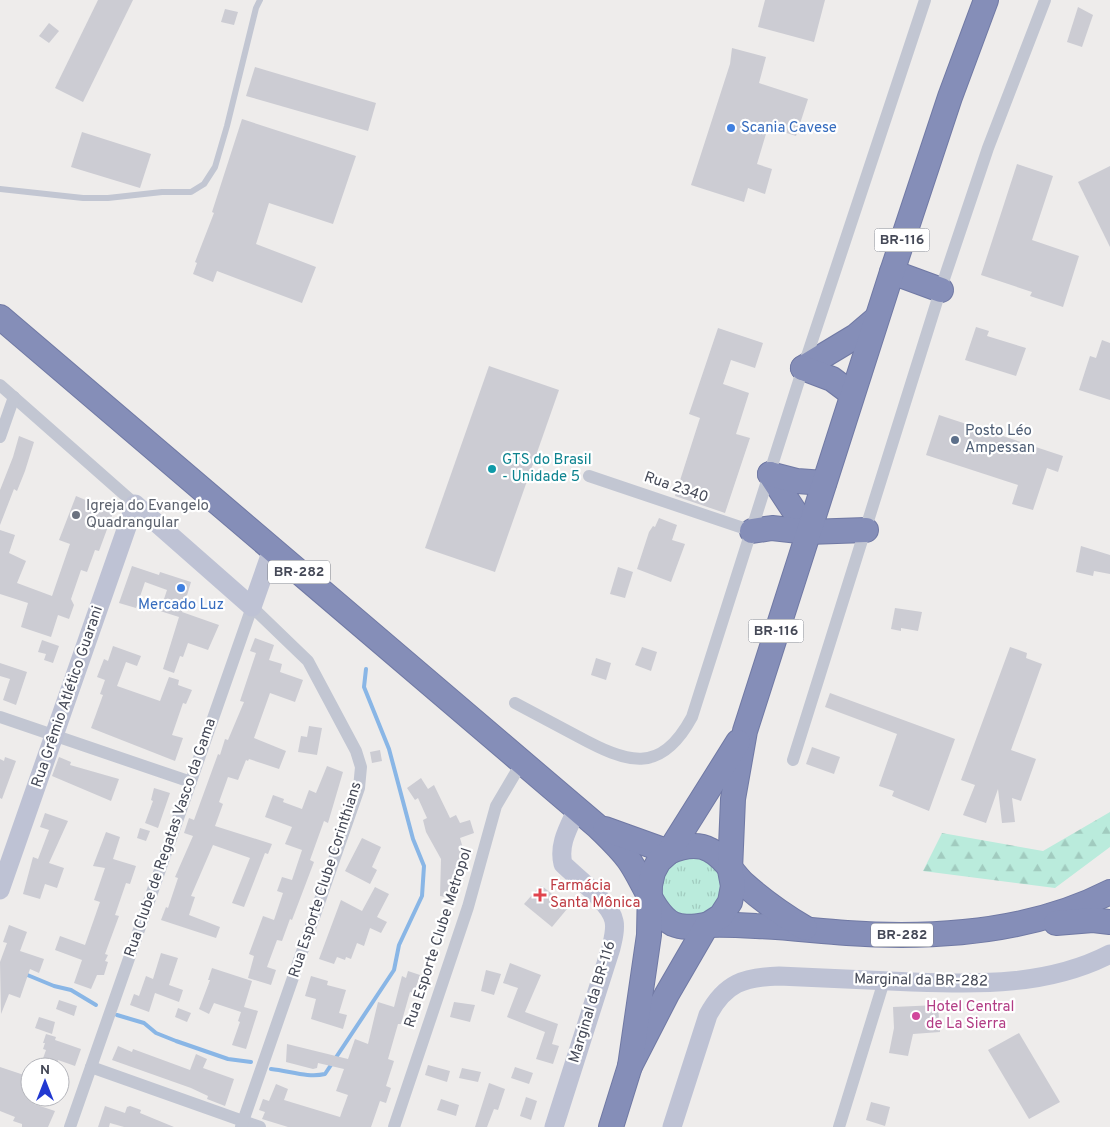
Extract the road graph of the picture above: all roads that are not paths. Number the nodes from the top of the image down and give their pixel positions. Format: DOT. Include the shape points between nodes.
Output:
graph roads {
  1 [pos="260,0"];
  2 [pos="925,0"];
  3 [pos="986,0"];
  4 [pos="1045,0"];
  5 [pos="0,189"];
  6 [pos="892,272"];
  7 [pos="941,290"];
  8 [pos="0,317"];
  9 [pos="876,319"];
  10 [pos="803,368"];
  11 [pos="0,385"];
  12 [pos="852,394"];
  13 [pos="14,397"];
  14 [pos="0,438"];
  15 [pos="770,474"];
  16 [pos="589,476"];
  17 [pos="824,483"];
  18 [pos="135,504"];
  19 [pos="866,530"];
  20 [pos="752,531"];
  21 [pos="808,532"];
  22 [pos="272,550"];
  23 [pos="252,607"];
  24 [pos="515,703"];
  25 [pos="0,717"];
  26 [pos="745,731"];
  27 [pos="54,735"];
  28 [pos="793,760"];
  29 [pos="522,762"];
  30 [pos="191,782"];
  31 [pos="577,809"];
  32 [pos="597,826"];
  33 [pos="669,852"];
  34 [pos="730,870"];
  35 [pos="0,890"];
  36 [pos="1110,892"];
  37 [pos="652,898"];
  38 [pos="1110,922"];
  39 [pos="707,925"];
  40 [pos="995,928"];
  41 [pos="809,930"];
  42 [pos="1110,954"];
  43 [pos="884,981"];
  44 [pos="630,1066"];
  45 [pos="91,1067"];
  46 [pos="242,1124"];
  47 [pos="70,1127"];
  48 [pos="260,1127"];
  49 [pos="394,1127"];
  50 [pos="554,1127"];
  51 [pos="611,1127"];
  52 [pos="672,1127"];
  53 [pos="839,1127"];
  1 -- 5 [label="lane" via="215,167 204,184 191,192 108,198"];
  2 -- 10 [label="street"];
  3 -- 6 [label="highway, BR-116"];
  4 -- 7 [label="street" via="988,148"];
  6 -- 7 [label="highway"];
  6 -- 9 [label="highway, BR-116"];
  7 -- 19 [label="street"];
  8 -- 22 [label="highway, BR-282"];
  9 -- 10 [label="highway" via="856,336"];
  9 -- 12 [label="highway, BR-116"];
  10 -- 12 [label="highway" via="832,379"];
  10 -- 15 [label="street"];
  11 -- 13 [label="street, Rua Esporte Clube Corinthians"];
  12 -- 17 [label="highway, BR-116"];
  13 -- 14 [label="street"];
  13 -- 18 [label="street, Rua Esporte Clube Corinthians"];
  15 -- 17 [label="highway"];
  15 -- 20 [label="street"];
  15 -- 21 [label="highway"];
  16 -- 20 [label="street, Rua 2340"];
  17 -- 21 [label="highway, BR-116"];
  18 -- 23 [label="street, Rua Esporte Clube Corinthians"];
  18 -- 27 [label="street, Rua Grêmio Atlético Guarani"];
  19 -- 21 [label="highway"];
  19 -- 28 [label="street"];
  20 -- 21 [label="highway" via="772,528"];
  20 -- 24 [label="street" via="692,716 682,735 670,748 654,756 634,759 611,754"];
  21 -- 26 [label="highway, BR-116"];
  22 -- 23 [label="street, Rua Clube de Regatas Vasco da Gama"];
  22 -- 29 [label="highway, BR-282"];
  23 -- 30 [label="street, Rua Clube de Regatas Vasco da Gama"];
  23 -- 46 [label="street, Rua Esporte Clube Corinthians" via="308,661 356,751 361,767 359,788"];
  25 -- 27 [label="street"];
  26 -- 33 [label="highway, BR-116"];
  26 -- 34 [label="highway, BR-116" via="734,799"];
  27 -- 30 [label="street"];
  27 -- 35 [label="street, Rua Grêmio Atlético Guarani"];
  29 -- 31 [label="highway, BR-282"];
  29 -- 49 [label="street, Rua Esporte Clube Metropol" via="496,806 468,907"];
  30 -- 45 [label="street, Rua Clube de Regatas Vasco da Gama"];
  31 -- 32 [label="highway, BR-282"];
  31 -- 50 [label="street, Marginal da BR-116" via="562,841 560,854 563,864 609,909 615,931"];
  32 -- 33 [label="highway, BR-282"];
  32 -- 37 [label="highway, BR-282" via="628,859"];
  33 -- 34 [label="highway, BR-282" via="682,847 703,848 721,858"];
  33 -- 37 [label="highway, BR-116" via="653,872"];
  34 -- 39 [label="highway, BR-116" via="733,886 730,902 721,916"];
  34 -- 41 [label="highway, BR-282" via="775,909"];
  36 -- 40 [label="highway, BR-282" via="1078,907"];
  37 -- 39 [label="highway, BR-282" via="660,913 673,924 690,928"];
  37 -- 44 [label="highway, BR-116" via="650,935"];
  38 -- 40 [label="highway" via="1093,920"];
  39 -- 41 [label="highway, BR-282"];
  39 -- 44 [label="highway, BR-116"];
  40 -- 41 [label="highway, BR-282" via="883,935"];
  42 -- 43 [label="street, Marginal da BR-282" via="1064,973 1034,979 962,983"];
  43 -- 52 [label="street, Marginal da BR-282" via="771,976 747,979 730,986 716,999 708,1015"];
  43 -- 53 [label="street"];
  44 -- 51 [label="highway, BR-116"];
  45 -- 46 [label="street"];
  45 -- 47 [label="street, Rua Clube de Regatas Vasco da Gama"];
  46 -- 48 [label="street"];
}
